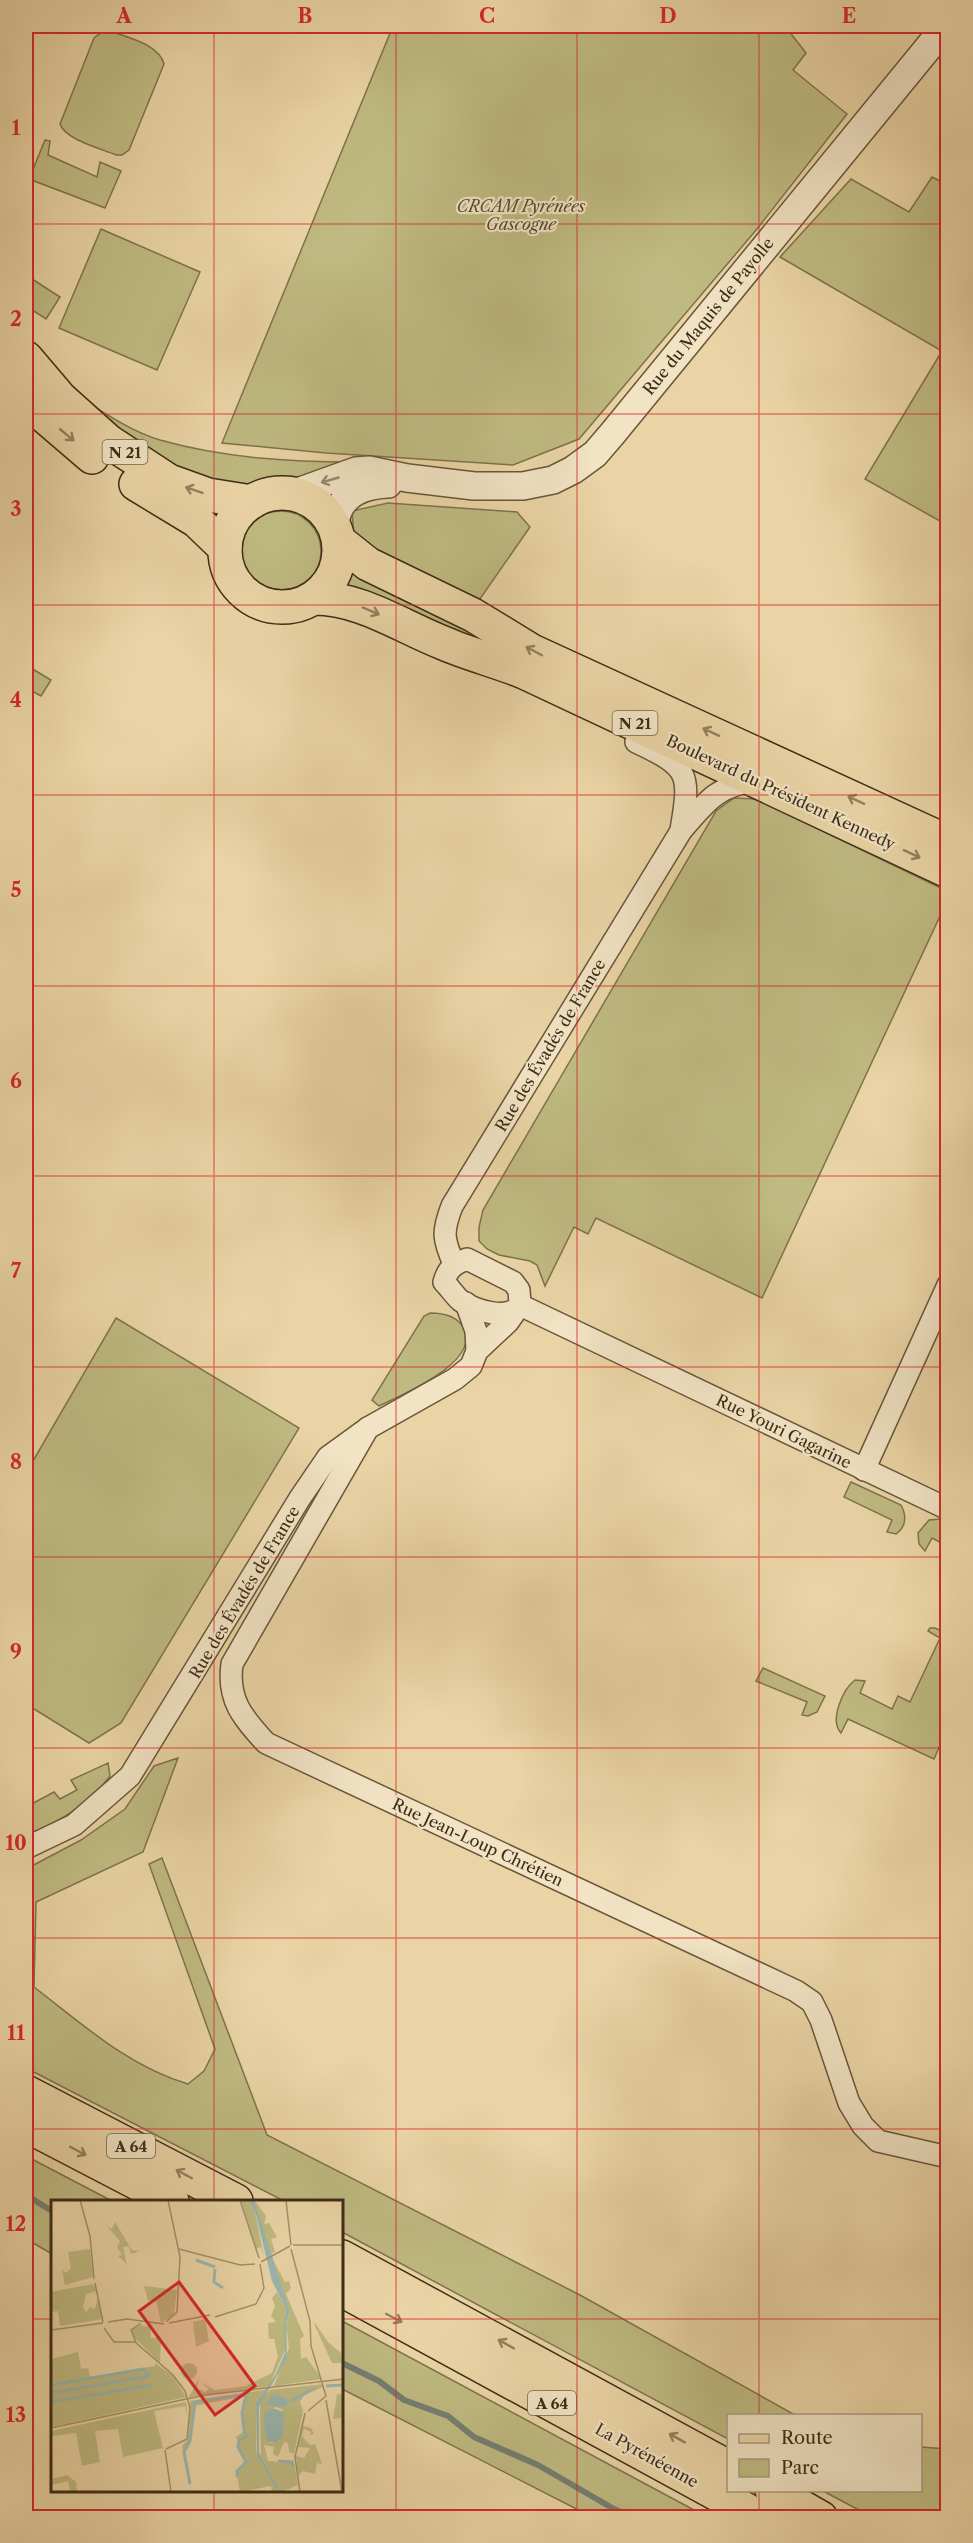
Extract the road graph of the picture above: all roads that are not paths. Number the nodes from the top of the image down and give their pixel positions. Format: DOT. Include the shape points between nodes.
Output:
graph roads {
  1 [pos="946,26"];
  2 [pos="26,358"];
  3 [pos="26,395"];
  4 [pos="407,478"];
  5 [pos="292,494"];
  6 [pos="252,502"];
  7 [pos="337,533"];
  8 [pos="225,548"];
  9 [pos="314,598"];
  10 [pos="577,696"];
  11 [pos="758,782"];
  12 [pos="681,831"];
  13 [pos="948,842"];
  14 [pos="948,871"];
  15 [pos="454,1264"];
  16 [pos="948,1285"];
  17 [pos="466,1303"];
  18 [pos="517,1309"];
  19 [pos="477,1352"];
  20 [pos="368,1428"];
  21 [pos="864,1470"];
  22 [pos="948,1509"];
  23 [pos="26,1848"];
  24 [pos="26,2092"];
  25 [pos="26,2125"];
  26 [pos="948,2157"];
  27 [pos="170,2200"];
  28 [pos="234,2200"];
  29 [pos="344,2258"];
  30 [pos="344,2291"];
  31 [pos="727,2466"];
  32 [pos="776,2492"];
  33 [pos="762,2517"];
  34 [pos="821,2517"];
  1 -- 4 [label="street, Rue du Maquis de Payolle" via="595,454 553,480 523,486 474,486"];
  6 -- 2 [label="main road, N 21, one-way" via="208,495 169,481 108,441 60,398"];
  3 -- 8 [label="main road, N 21, one-way" via="43,415 96,460 197,521"];
  4 -- 5 [label="street, Rue du Maquis de Payolle, one-way" via="356,471"];
  4 -- 7 [label="street, Rue du Maquis de Payolle" via="359,488 335,516"];
  5 -- 6 [label="main road" via="269,494"];
  5 -- 7 [label="main road" via="320,507"];
  6 -- 8 [label="main road" via="238,514"];
  7 -- 9 [label="main road" via="337,567 330,583"];
  13 -- 7 [label="main road, Boulevard du Président Kennedy / N 21, one-way" via="532,651 473,615 368,564"];
  8 -- 9 [label="main road" via="227,567 249,597 284,608"];
  9 -- 10 [label="main road, Boulevard du Président Kennedy / N 21, one-way" via="354,604"];
  10 -- 11 [label="main road, Boulevard du Président Kennedy / N 21"];
  10 -- 12 [label="street, Rue des Évadés de France" via="594,722 678,766 687,794"];
  11 -- 12 [label="street, Rue des Évadés de France" via="738,783 720,790"];
  11 -- 14 [label="main road, Boulevard du Président Kennedy / N 21, one-way"];
  12 -- 15 [label="street, Rue des Évadés de France" via="452,1206 443,1229"];
  15 -- 17 [label="street" via="444,1282"];
  15 -- 18 [label="street" via="467,1259 513,1282 519,1290"];
  16 -- 21 [label="street, Rue Youri Gagarine"];
  17 -- 18 [label="street" via="502,1315"];
  17 -- 19 [label="street" via="476,1331"];
  18 -- 19 [label="street, Rue des Évadés de France"];
  18 -- 21 [label="street, Rue Youri Gagarine"];
  19 -- 20 [label="street, Rue des Évadés de France" via="471,1365 455,1379"];
  20 -- 23 [label="street, Rue des Évadés de France" via="328,1457 130,1776 74,1825"];
  20 -- 26 [label="street, Rue Jean-Loup Chrétien" via="232,1664 232,1694 244,1720 266,1743 796,1990 812,2002 821,2020 849,2103 863,2126 878,2141"];
  21 -- 22 [label="street"];
  28 -- 24 [label="main road, A 64, one-way"];
  25 -- 27 [label="main road, A 64, one-way"];
  31 -- 29 [label="main road, La Pyrénéenne / A 64, one-way"];
  30 -- 33 [label="main road, La Pyrénéenne / A 64, one-way"];
  32 -- 34 [label="main road"];
}
